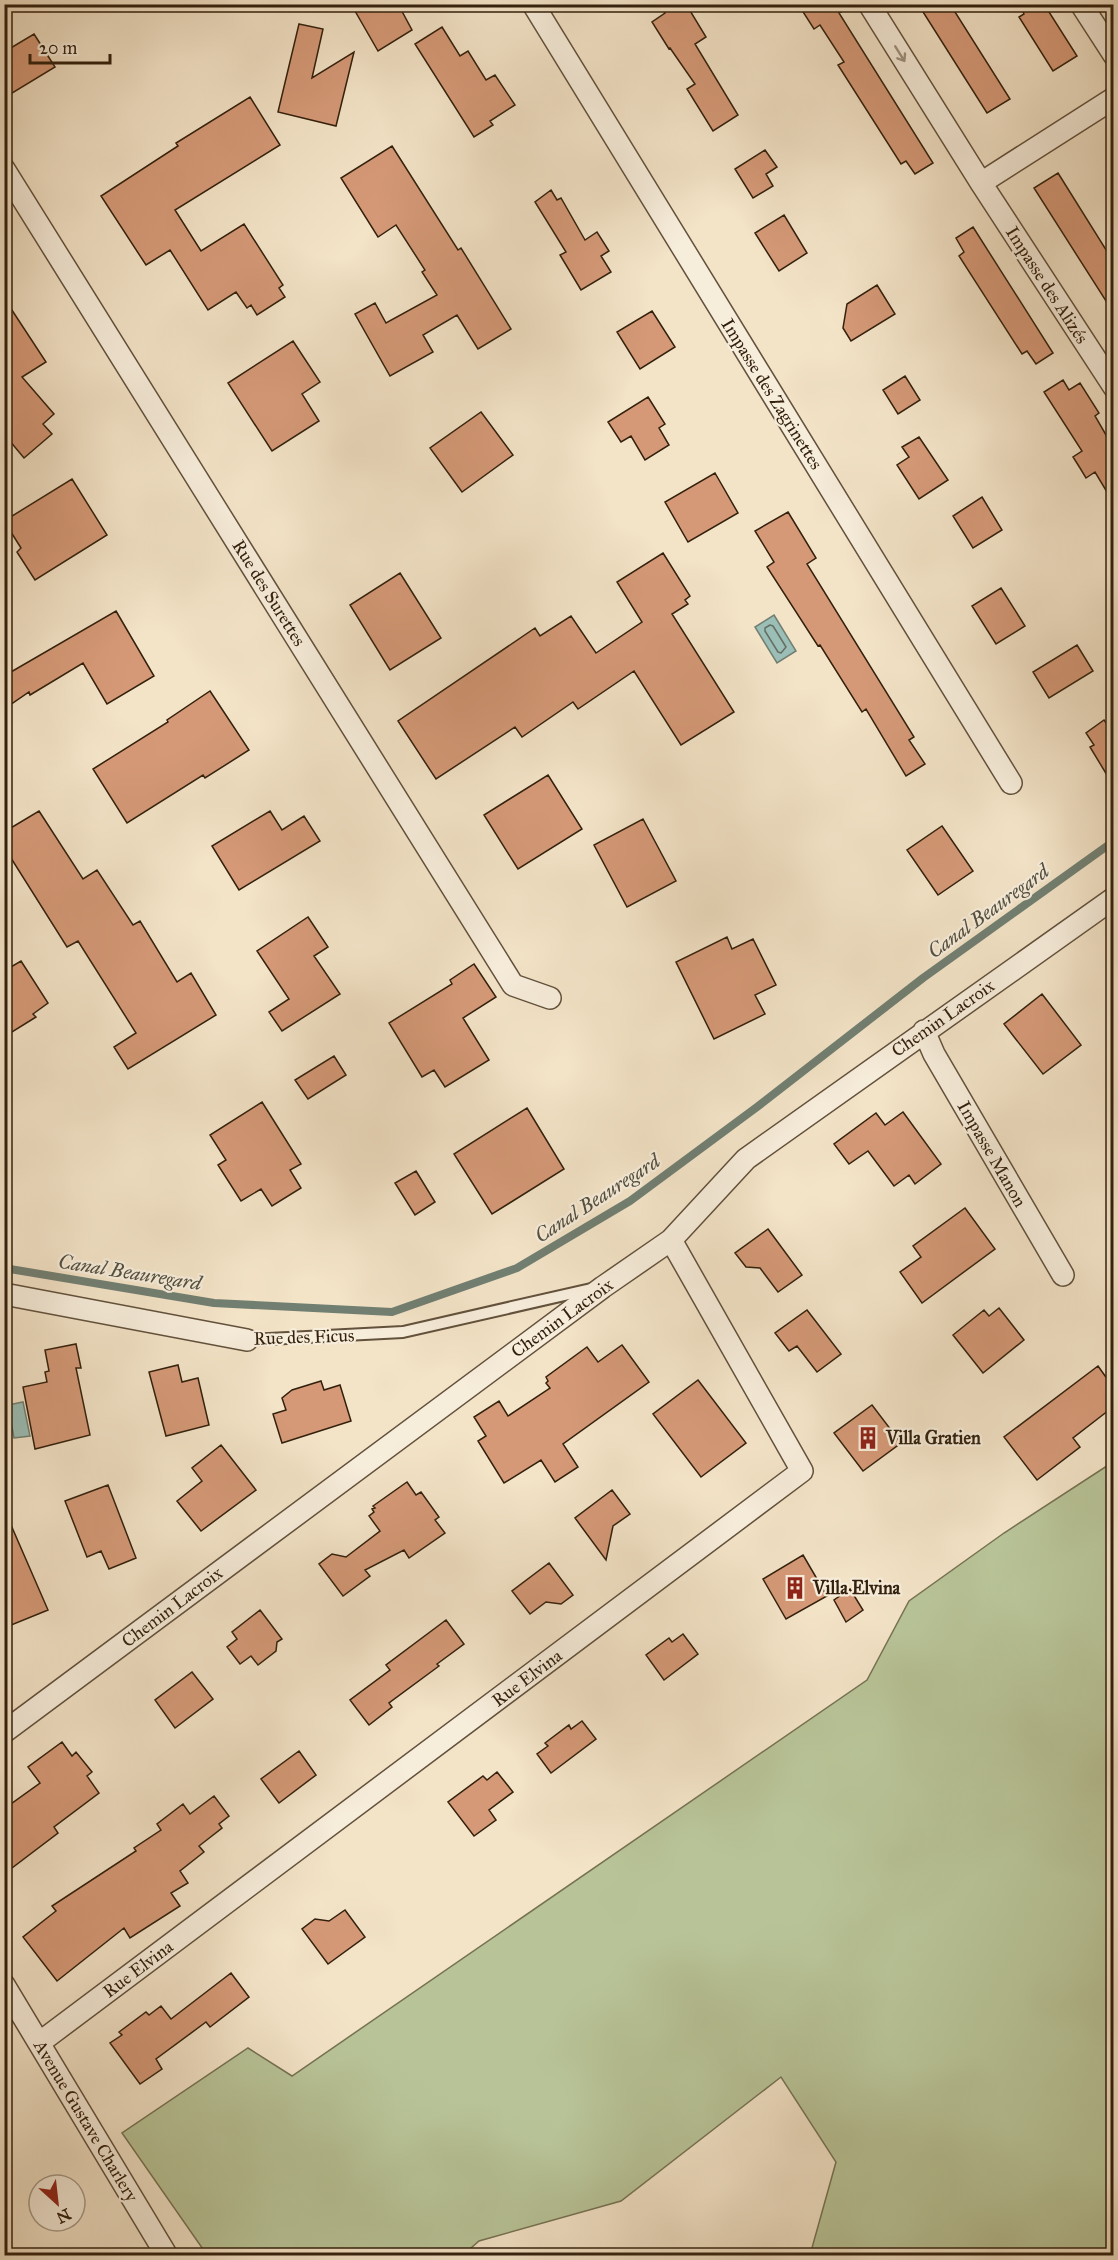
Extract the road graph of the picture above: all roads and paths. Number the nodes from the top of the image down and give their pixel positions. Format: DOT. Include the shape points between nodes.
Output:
graph roads {
  1 [pos="533,4"];
  2 [pos="869,4"];
  3 [pos="1081,4"];
  4 [pos="1113,55"];
  5 [pos="1113,98"];
  6 [pos="4,169"];
  7 [pos="981,183"];
  8 [pos="1113,387"];
  9 [pos="1011,783"];
  10 [pos="1113,898"];
  11 [pos="550,998"];
  12 [pos="924,1031"];
  13 [pos="671,1240"];
  14 [pos="1063,1275"];
  15 [pos="603,1287"];
  16 [pos="4,1294"];
  17 [pos="247,1340"];
  18 [pos="4,1732"];
  19 [pos="4,1985"];
  20 [pos="39,2043"];
  21 [pos="167,2256"];
  1 -- 9 [label="street, Impasse des Zagrinettes"];
  2 -- 7 [label="street, Impasse des Alizés, one-way"];
  3 -- 4 [label="street"];
  5 -- 7 [label="street"];
  6 -- 11 [label="street, Rue des Surettes" via="513,985"];
  7 -- 8 [label="street, Impasse des Alizés"];
  10 -- 12 [label="street, Chemin Lacroix"];
  12 -- 13 [label="street, Chemin Lacroix" via="746,1160"];
  12 -- 14 [label="street, Impasse Manon"];
  13 -- 15 [label="street, Chemin Lacroix"];
  13 -- 20 [label="street, Rue Elvina" via="802,1471"];
  15 -- 17 [label="lane, Rue des Ficus" via="403,1332"];
  15 -- 18 [label="street, Chemin Lacroix"];
  16 -- 17 [label="street, Rue des Ficus"];
  19 -- 20 [label="street, Avenue Gustave Charlery"];
  20 -- 21 [label="street, Avenue Gustave Charlery"];
}
